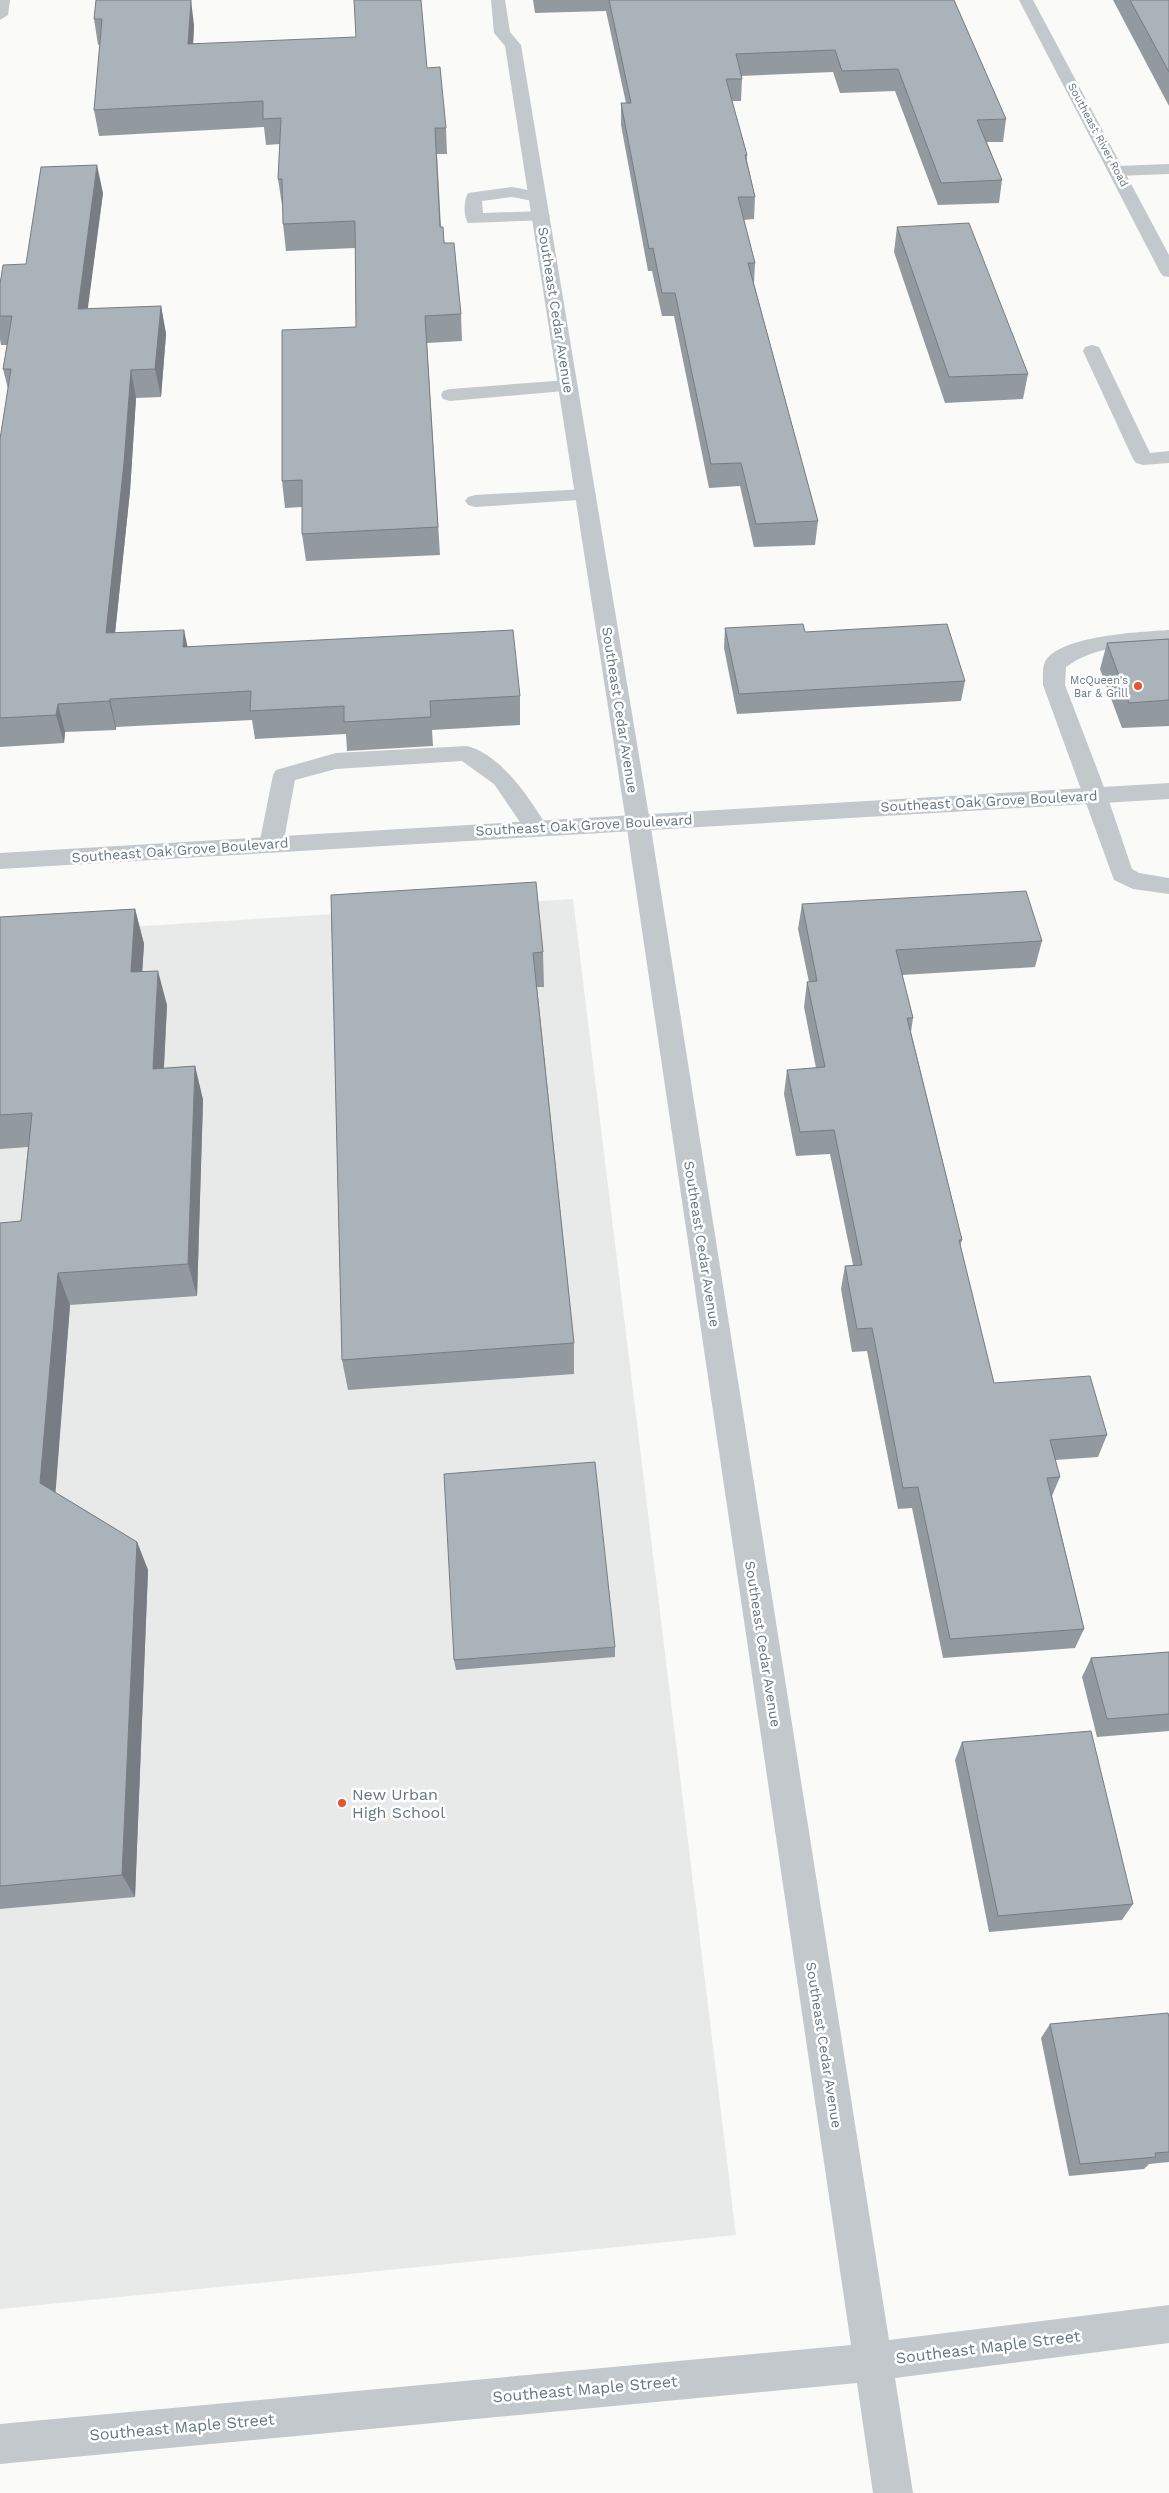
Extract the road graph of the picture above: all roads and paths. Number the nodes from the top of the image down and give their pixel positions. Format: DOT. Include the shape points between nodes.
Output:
graph roads {
  1 [pos="3,0"];
  2 [pos="498,0"];
  3 [pos="1026,0"];
  4 [pos="0,15"];
  5 [pos="1169,169"];
  6 [pos="1117,172"];
  7 [pos="1169,272"];
  8 [pos="1092,351"];
  9 [pos="568,386"];
  10 [pos="450,395"];
  11 [pos="1169,458"];
  12 [pos="586,495"];
  13 [pos="475,501"];
  14 [pos="1169,637"];
  15 [pos="1169,791"];
  16 [pos="1096,795"];
  17 [pos="638,822"];
  18 [pos="536,828"];
  19 [pos="271,844"];
  20 [pos="0,861"];
  21 [pos="1169,886"];
  22 [pos="1169,2324"];
  23 [pos="872,2362"];
  24 [pos="0,2444"];
  25 [pos="893,2493"];
  1 -- 4 [label="street"];
  2 -- 9 [label="street, Southeast Cedar Avenue" via="502,33 513,45"];
  3 -- 6 [label="street, Southeast River Road"];
  5 -- 6 [label="street"];
  6 -- 7 [label="street, Southeast River Road"];
  8 -- 11 [label="street" via="1143,459"];
  9 -- 10 [label="street"];
  9 -- 12 [label="street, Southeast Cedar Avenue"];
  12 -- 13 [label="street"];
  12 -- 17 [label="street, Southeast Cedar Avenue"];
  14 -- 16 [label="street" via="1108,643 1065,654 1055,664 1054,685"];
  15 -- 16 [label="street, Southeast Oak Grove Boulevard"];
  16 -- 17 [label="street, Southeast Oak Grove Boulevard"];
  16 -- 21 [label="street" via="1122,874 1133,882"];
  17 -- 18 [label="street, Southeast Oak Grove Boulevard"];
  17 -- 23 [label="street, Southeast Cedar Avenue"];
  18 -- 19 [label="street, Southeast Oak Grove Boulevard"];
  18 -- 19 [label="street" via="502,779 467,753 336,761 284,775"];
  19 -- 20 [label="street, Southeast Oak Grove Boulevard"];
  22 -- 23 [label="street, Southeast Maple Street"];
  23 -- 24 [label="street, Southeast Maple Street"];
  23 -- 25 [label="street, Southeast Cedar Avenue"];
}
